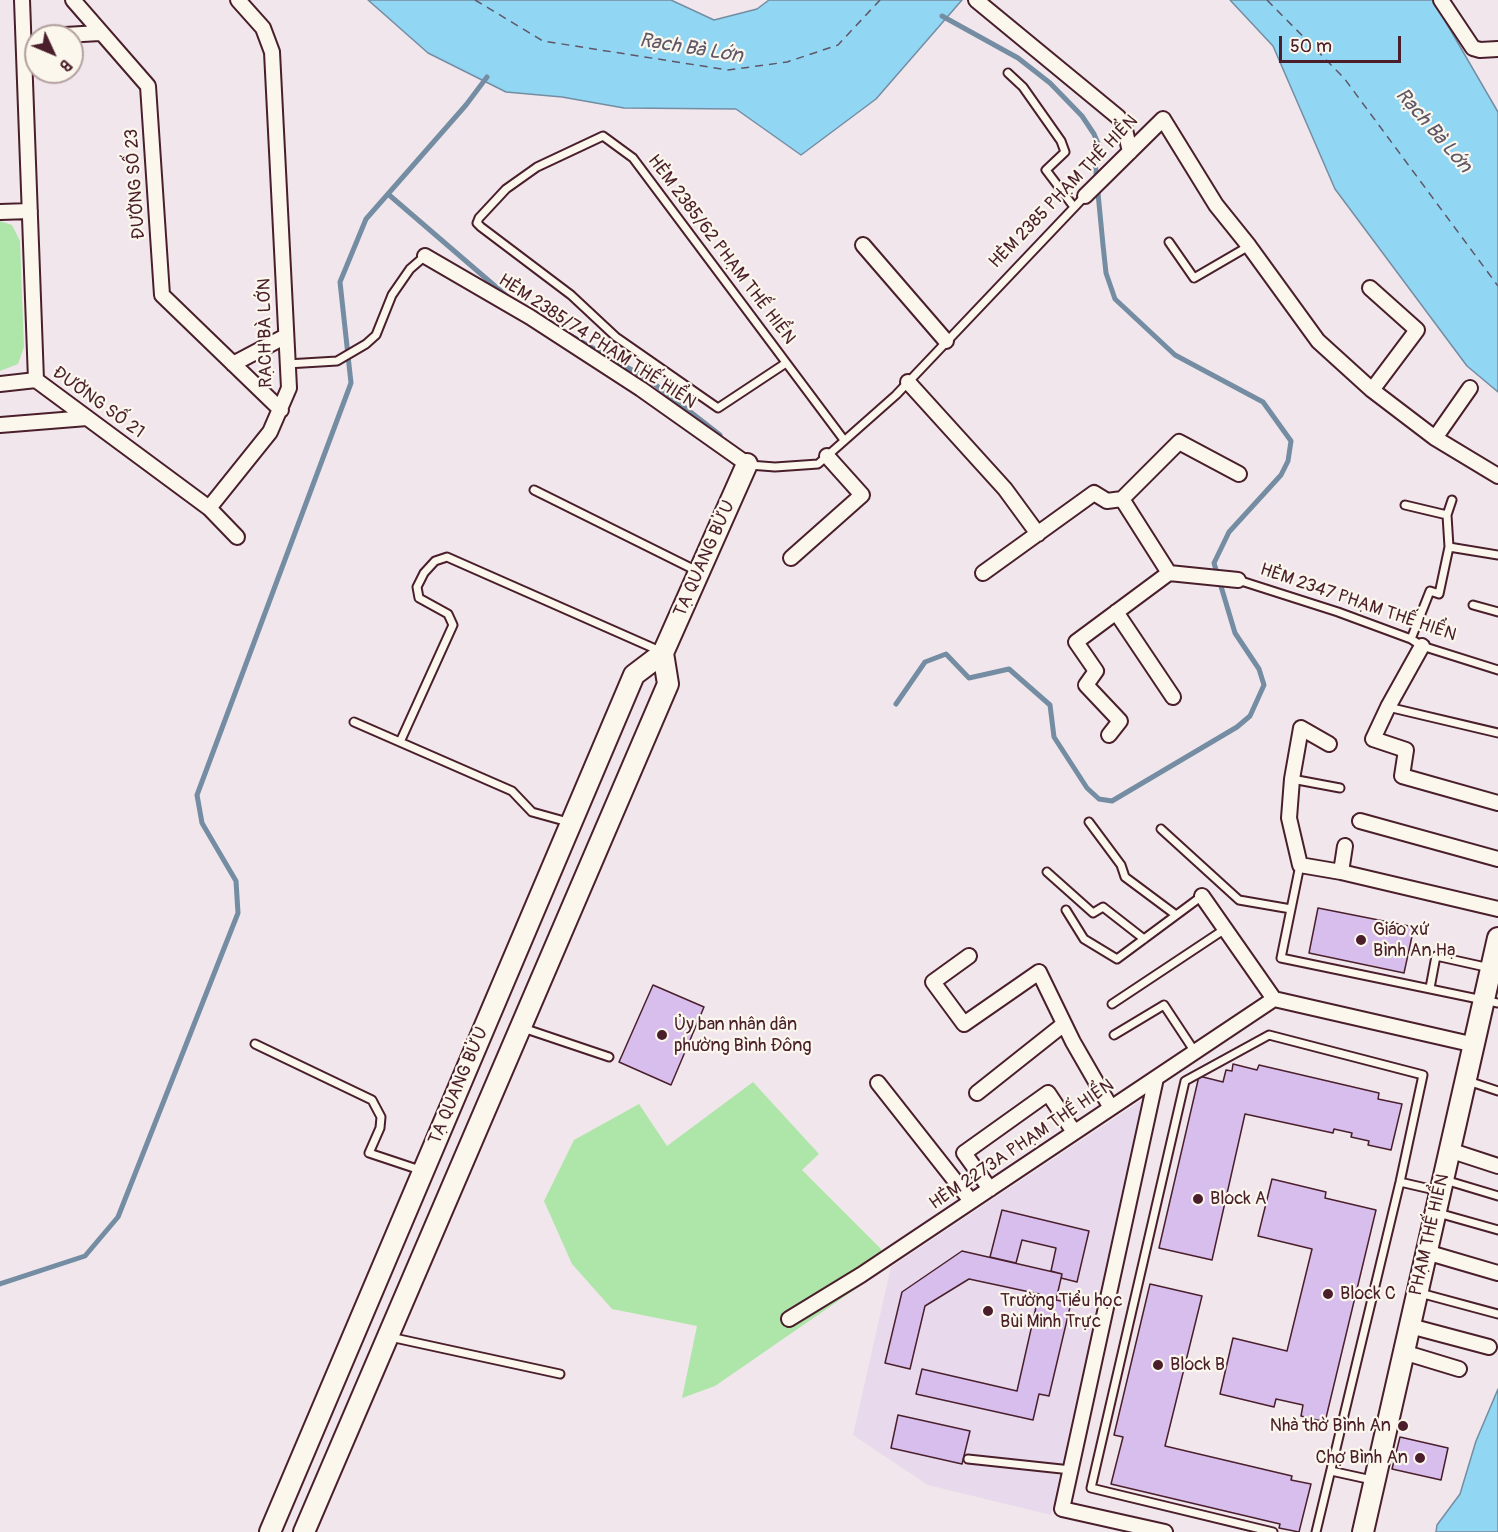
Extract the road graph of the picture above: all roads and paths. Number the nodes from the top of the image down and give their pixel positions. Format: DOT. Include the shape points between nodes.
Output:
graph roads {
  1 [pos="22,0"];
  2 [pos="73,0"];
  3 [pos="238,0"];
  4 [pos="976,0"];
  5 [pos="1441,0"];
  6 [pos="27,24"];
  7 [pos="100,33"];
  8 [pos="84,34"];
  9 [pos="1498,49"];
  10 [pos="1008,73"];
  11 [pos="30,84"];
  12 [pos="1130,152"];
  13 [pos="1085,196"];
  14 [pos="1074,207"];
  15 [pos="30,211"];
  16 [pos="0,212"];
  17 [pos="1169,242"];
  18 [pos="863,245"];
  19 [pos="1249,246"];
  20 [pos="425,256"];
  21 [pos="1370,288"];
  22 [pos="286,336"];
  23 [pos="946,341"];
  24 [pos="786,363"];
  25 [pos="233,364"];
  26 [pos="287,364"];
  27 [pos="36,381"];
  28 [pos="908,382"];
  29 [pos="0,384"];
  30 [pos="1470,388"];
  31 [pos="1372,390"];
  32 [pos="281,410"];
  33 [pos="87,418"];
  34 [pos="0,425"];
  35 [pos="1436,438"];
  36 [pos="844,440"];
  37 [pos="827,456"];
  38 [pos="747,464"];
  39 [pos="1239,474"];
  40 [pos="1498,476"];
  41 [pos="534,490"];
  42 [pos="1122,499"];
  43 [pos="1452,500"];
  44 [pos="1405,505"];
  45 [pos="209,508"];
  46 [pos="1447,515"];
  47 [pos="1038,534"];
  48 [pos="237,537"];
  49 [pos="1449,547"];
  50 [pos="1498,555"];
  51 [pos="791,558"];
  52 [pos="699,572"];
  53 [pos="983,573"];
  54 [pos="1169,573"];
  55 [pos="1238,580"];
  56 [pos="1473,604"];
  57 [pos="1116,612"];
  58 [pos="1498,612"];
  59 [pos="1416,642"];
  60 [pos="663,652"];
  61 [pos="1498,670"];
  62 [pos="1173,697"];
  63 [pos="1388,706"];
  64 [pos="354,722"];
  65 [pos="1498,733"];
  66 [pos="1109,735"];
  67 [pos="400,742"];
  68 [pos="1329,744"];
  69 [pos="1292,779"];
  70 [pos="1340,788"];
  71 [pos="1498,803"];
  72 [pos="1360,821"];
  73 [pos="571,822"];
  74 [pos="1089,822"];
  75 [pos="1161,829"];
  76 [pos="1345,846"];
  77 [pos="1498,859"];
  78 [pos="1300,865"];
  79 [pos="1047,872"];
  80 [pos="1341,872"];
  81 [pos="1202,896"];
  82 [pos="1291,909"];
  83 [pos="1498,909"];
  84 [pos="1066,910"];
  85 [pos="1176,915"];
  86 [pos="1225,929"];
  87 [pos="1498,938"];
  88 [pos="1144,939"];
  89 [pos="969,956"];
  90 [pos="1495,969"];
  91 [pos="1430,988"];
  92 [pos="1274,999"];
  93 [pos="1492,1001"];
  94 [pos="1112,1004"];
  95 [pos="489,1014"];
  96 [pos="1064,1024"];
  97 [pos="521,1027"];
  98 [pos="1114,1035"];
  99 [pos="255,1044"];
  100 [pos="1475,1045"];
  101 [pos="1195,1052"];
  102 [pos="609,1057"];
  103 [pos="1156,1078"];
  104 [pos="1468,1081"];
  105 [pos="878,1083"];
  106 [pos="1498,1091"];
  107 [pos="977,1093"];
  108 [pos="1111,1108"];
  109 [pos="1074,1132"];
  110 [pos="1449,1150"];
  111 [pos="1498,1166"];
  112 [pos="423,1171"];
  113 [pos="1400,1182"];
  114 [pos="1441,1185"];
  115 [pos="990,1189"];
  116 [pos="1498,1196"];
  117 [pos="971,1201"];
  118 [pos="1435,1212"];
  119 [pos="1498,1230"];
  120 [pos="1426,1252"];
  121 [pos="1498,1273"];
  122 [pos="1417,1293"];
  123 [pos="1498,1314"];
  124 [pos="789,1319"];
  125 [pos="1410,1326"];
  126 [pos="387,1337"];
  127 [pos="1489,1347"];
  128 [pos="1403,1352"];
  129 [pos="1459,1369"];
  130 [pos="560,1374"];
  131 [pos="968,1459"];
  132 [pos="1071,1470"];
  133 [pos="1330,1471"];
  134 [pos="1374,1480"];
  135 [pos="273,1524"];
  136 [pos="305,1528"];
  137 [pos="1165,1532"];
  138 [pos="1273,1532"];
  139 [pos="1316,1532"];
  140 [pos="1364,1532"];
  1 -- 6 [label="street, ĐƯỜNG SỐ 21"];
  2 -- 7 [label="street, ĐƯỜNG SỐ 23"];
  3 -- 22 [label="street, RẠCH BÀ LỚN" via="263,28 272,52"];
  4 -- 12 [label="street" via="1118,117 1124,125"];
  5 -- 9 [label="street" via="1473,48"];
  7 -- 8 [label="street"];
  7 -- 25 [label="street, ĐƯỜNG SỐ 23" via="148,86 162,295"];
  10 -- 14 [label="lane" via="1023,87 1061,141 1065,152 1046,170"];
  11 -- 15 [label="street, ĐƯỜNG SỐ 21"];
  12 -- 13 [label="street, HẺM 2385 PHẠM THẾ HIỂN"];
  12 -- 19 [label="street, HẺM 2385 PHẠM THẾ HIỂN" via="1163,119 1216,206"];
  13 -- 14 [label="lane, HẺM 2385 PHẠM THẾ HIỂN"];
  14 -- 23 [label="lane, HẺM 2385 PHẠM THẾ HIỂN"];
  15 -- 16 [label="street"];
  15 -- 27 [label="street, ĐƯỜNG SỐ 21"];
  17 -- 19 [label="lane" via="1194,278"];
  18 -- 23 [label="street"];
  19 -- 31 [label="street, HẺM 2385 PHẠM THẾ HIỂN" via="1318,341"];
  20 -- 26 [label="lane" via="410,269 392,295 376,335 366,344 337,361"];
  20 -- 38 [label="street, HẺM 2385/74 PHẠM THẾ HIỂN" via="530,317"];
  21 -- 31 [label="street" via="1418,330"];
  22 -- 25 [label="street"];
  22 -- 26 [label="street, RẠCH BÀ LỚN"];
  23 -- 28 [label="lane, HẺM 2385 PHẠM THẾ HIỂN"];
  24 -- 24 [label="lane, HẺM 2385/62 PHẠM THẾ HIỂN" via="718,408 616,337 571,295 481,227 477,223 479,218 506,189 537,167 603,136 633,158"];
  24 -- 36 [label="lane, HẺM 2385/62 PHẠM THẾ HIỂN"];
  25 -- 32 [label="street, ĐƯỜNG SỐ 23"];
  26 -- 32 [label="street, RẠCH BÀ LỚN" via="289,388"];
  27 -- 29 [label="street"];
  27 -- 33 [label="street, ĐƯỜNG SỐ 21"];
  28 -- 36 [label="lane, HẺM 2385 PHẠM THẾ HIỂN"];
  28 -- 47 [label="street" via="1005,489"];
  30 -- 35 [label="street"];
  31 -- 35 [label="street, HẺM 2385 PHẠM THẾ HIỂN"];
  32 -- 45 [label="street, RẠCH BÀ LỚN" via="270,432"];
  33 -- 34 [label="street"];
  33 -- 45 [label="street, ĐƯỜNG SỐ 21"];
  35 -- 40 [label="street, HẺM 2385 PHẠM THẾ HIỂN"];
  36 -- 37 [label="lane, HẺM 2385 PHẠM THẾ HIỂN"];
  37 -- 38 [label="lane, HẺM 2385 PHẠM THẾ HIỂN" via="818,464"];
  37 -- 51 [label="street" via="862,495"];
  38 -- 52 [label="street, TẠ QUANG BỬU"];
  39 -- 42 [label="street" via="1179,442"];
  41 -- 52 [label="lane"];
  42 -- 47 [label="street" via="1107,501 1094,493"];
  42 -- 54 [label="street"];
  43 -- 46 [label="lane"];
  44 -- 46 [label="lane"];
  45 -- 48 [label="street, ĐƯỜNG SỐ 21"];
  46 -- 49 [label="lane"];
  47 -- 53 [label="street"];
  49 -- 50 [label="lane"];
  49 -- 59 [label="lane" via="1439,594 1430,591"];
  52 -- 60 [label="street, TẠ QUANG BỬU"];
  54 -- 55 [label="street, HẺM 2347 PHẠM THẾ HIỂN"];
  54 -- 57 [label="street"];
  55 -- 59 [label="lane, HẺM 2347 PHẠM THẾ HIỂN"];
  56 -- 58 [label="lane"];
  57 -- 62 [label="street"];
  57 -- 66 [label="street" via="1076,642 1096,671 1086,686 1120,721"];
  59 -- 61 [label="lane, HẺM 2347 PHẠM THẾ HIỂN"];
  59 -- 63 [label="street"];
  60 -- 67 [label="lane" via="447,556 435,561 417,586 419,598 448,614 453,625"];
  60 -- 73 [label="street, TẠ QUANG BỬU" via="634,675"];
  60 -- 97 [label="street, TẠ QUANG BỬU" via="668,684"];
  63 -- 65 [label="lane"];
  63 -- 71 [label="street" via="1373,739 1406,750 1402,776"];
  64 -- 67 [label="lane"];
  67 -- 73 [label="lane" via="512,791 532,812"];
  68 -- 69 [label="street" via="1301,728"];
  69 -- 70 [label="lane"];
  69 -- 78 [label="street" via="1289,818"];
  72 -- 77 [label="street"];
  73 -- 95 [label="street, TẠ QUANG BỬU"];
  74 -- 85 [label="lane" via="1121,865 1125,877"];
  75 -- 82 [label="lane" via="1239,900"];
  76 -- 80 [label="street"];
  78 -- 80 [label="street"];
  78 -- 82 [label="lane"];
  79 -- 88 [label="lane" via="1093,913 1103,907"];
  80 -- 83 [label="street"];
  81 -- 85 [label="lane"];
  81 -- 86 [label="street"];
  82 -- 91 [label="lane" via="1281,958"];
  84 -- 88 [label="lane" via="1084,939 1117,959"];
  85 -- 88 [label="lane"];
  86 -- 92 [label="street"];
  86 -- 94 [label="lane"];
  87 -- 90 [label="street, PHẠM THẾ HIỂN"];
  89 -- 96 [label="street" via="933,982 964,1024 1039,972"];
  90 -- 91 [label="lane" via="1436,956"];
  90 -- 93 [label="street, PHẠM THẾ HIỂN"];
  91 -- 93 [label="lane"];
  92 -- 100 [label="street"];
  92 -- 101 [label="street, HẺM 2273A PHẠM THẾ HIỂN"];
  93 -- 100 [label="street, PHẠM THẾ HIỂN"];
  95 -- 97 [label="street"];
  95 -- 112 [label="street, TẠ QUANG BỬU"];
  96 -- 107 [label="street"];
  96 -- 108 [label="street"];
  97 -- 102 [label="lane"];
  97 -- 126 [label="street, TẠ QUANG BỬU"];
  98 -- 101 [label="lane" via="1164,1005"];
  99 -- 112 [label="lane" via="372,1100 381,1117 369,1153"];
  100 -- 104 [label="street, PHẠM THẾ HIỂN"];
  101 -- 103 [label="street, HẺM 2273A PHẠM THẾ HIỂN"];
  103 -- 108 [label="street, HẺM 2273A PHẠM THẾ HIỂN"];
  103 -- 132 [label="street"];
  104 -- 106 [label="lane"];
  104 -- 110 [label="street, PHẠM THẾ HIỂN"];
  105 -- 117 [label="street"];
  108 -- 109 [label="street, HẺM 2273A PHẠM THẾ HIỂN"];
  109 -- 115 [label="street, HẺM 2273A PHẠM THẾ HIỂN"];
  109 -- 115 [label="street" via="1048,1093 964,1153"];
  110 -- 111 [label="street"];
  110 -- 114 [label="street, PHẠM THẾ HIỂN"];
  112 -- 135 [label="street, TẠ QUANG BỬU"];
  113 -- 114 [label="lane"];
  113 -- 133 [label="lane"];
  113 -- 138 [label="lane" via="1423,1075 1269,1035 1185,1081 1091,1488"];
  114 -- 116 [label="lane"];
  114 -- 118 [label="street, PHẠM THẾ HIỂN"];
  115 -- 117 [label="street, HẺM 2273A PHẠM THẾ HIỂN"];
  117 -- 124 [label="street, HẺM 2273A PHẠM THẾ HIỂN"];
  118 -- 119 [label="lane"];
  118 -- 120 [label="street, PHẠM THẾ HIỂN"];
  120 -- 121 [label="street"];
  120 -- 122 [label="street, PHẠM THẾ HIỂN"];
  122 -- 123 [label="lane"];
  122 -- 125 [label="street, PHẠM THẾ HIỂN"];
  125 -- 127 [label="street"];
  125 -- 128 [label="street, PHẠM THẾ HIỂN"];
  126 -- 130 [label="lane"];
  126 -- 136 [label="street, TẠ QUANG BỬU"];
  128 -- 129 [label="street"];
  128 -- 134 [label="street, PHẠM THẾ HIỂN"];
  131 -- 132 [label="lane"];
  132 -- 137 [label="street" via="1062,1509"];
  133 -- 134 [label="lane"];
  133 -- 139 [label="lane"];
  134 -- 140 [label="street, PHẠM THẾ HIỂN"];
  135 -- 136 [label="street"];
}
